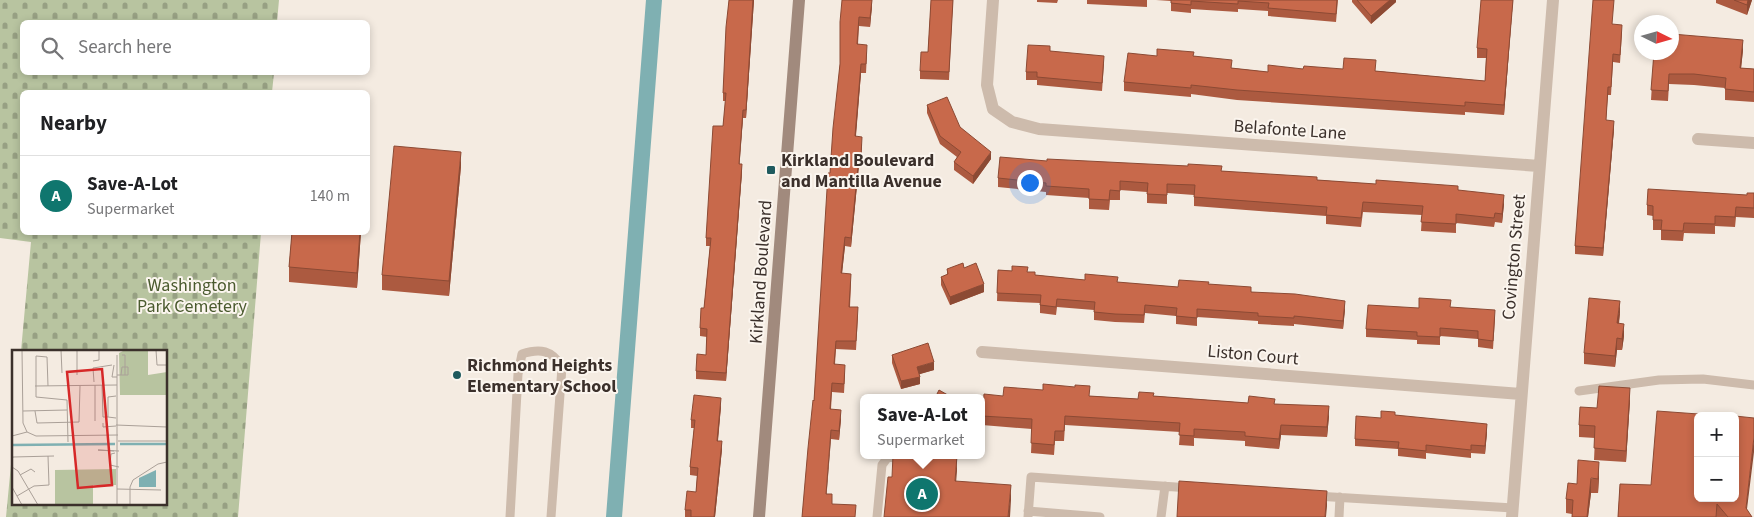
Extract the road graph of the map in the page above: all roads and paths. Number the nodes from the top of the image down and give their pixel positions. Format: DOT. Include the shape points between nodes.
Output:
graph roads {
  1 [pos="799,0"];
  2 [pos="993,0"];
  3 [pos="1552,0"];
  4 [pos="1698,139"];
  5 [pos="1754,143"];
  6 [pos="1539,166"];
  7 [pos="982,352"];
  8 [pos="1754,385"];
  9 [pos="1579,390"];
  10 [pos="1521,394"];
  11 [pos="887,459"];
  12 [pos="902,459"];
  13 [pos="915,460"];
  14 [pos="1165,486"];
  15 [pos="1204,488"];
  16 [pos="1311,495"];
  17 [pos="1340,497"];
  18 [pos="1512,513"];
  19 [pos="1028,514"];
  20 [pos="510,517"];
  21 [pos="551,517"];
  22 [pos="759,517"];
  23 [pos="877,517"];
  24 [pos="1100,517"];
  25 [pos="1162,517"];
  26 [pos="1340,517"];
  1 -- 22 [label="street, Kirkland Boulevard"];
  2 -- 6 [label="street, Belafonte Lane" via="988,84 993,109 1012,122 1039,129"];
  3 -- 6 [label="street, Covington Street"];
  4 -- 5 [label="street"];
  6 -- 10 [label="street, Covington Street"];
  7 -- 10 [label="street, Liston Court"];
  8 -- 9 [label="lane" via="1703,379 1659,380"];
  10 -- 18 [label="street, Covington Street"];
  11 -- 23 [label="lane" via="882,465"];
  12 -- 13 [label="lane"];
  14 -- 15 [label="lane"];
  14 -- 19 [label="lane" via="1031,477"];
  14 -- 25 [label="lane"];
  16 -- 17 [label="lane"];
  17 -- 18 [label="lane"];
  17 -- 26 [label="lane"];
  19 -- 24 [label="lane"];
  20 -- 21 [label="lane" via="518,374 522,354 534,350 553,356 562,367"];
}
